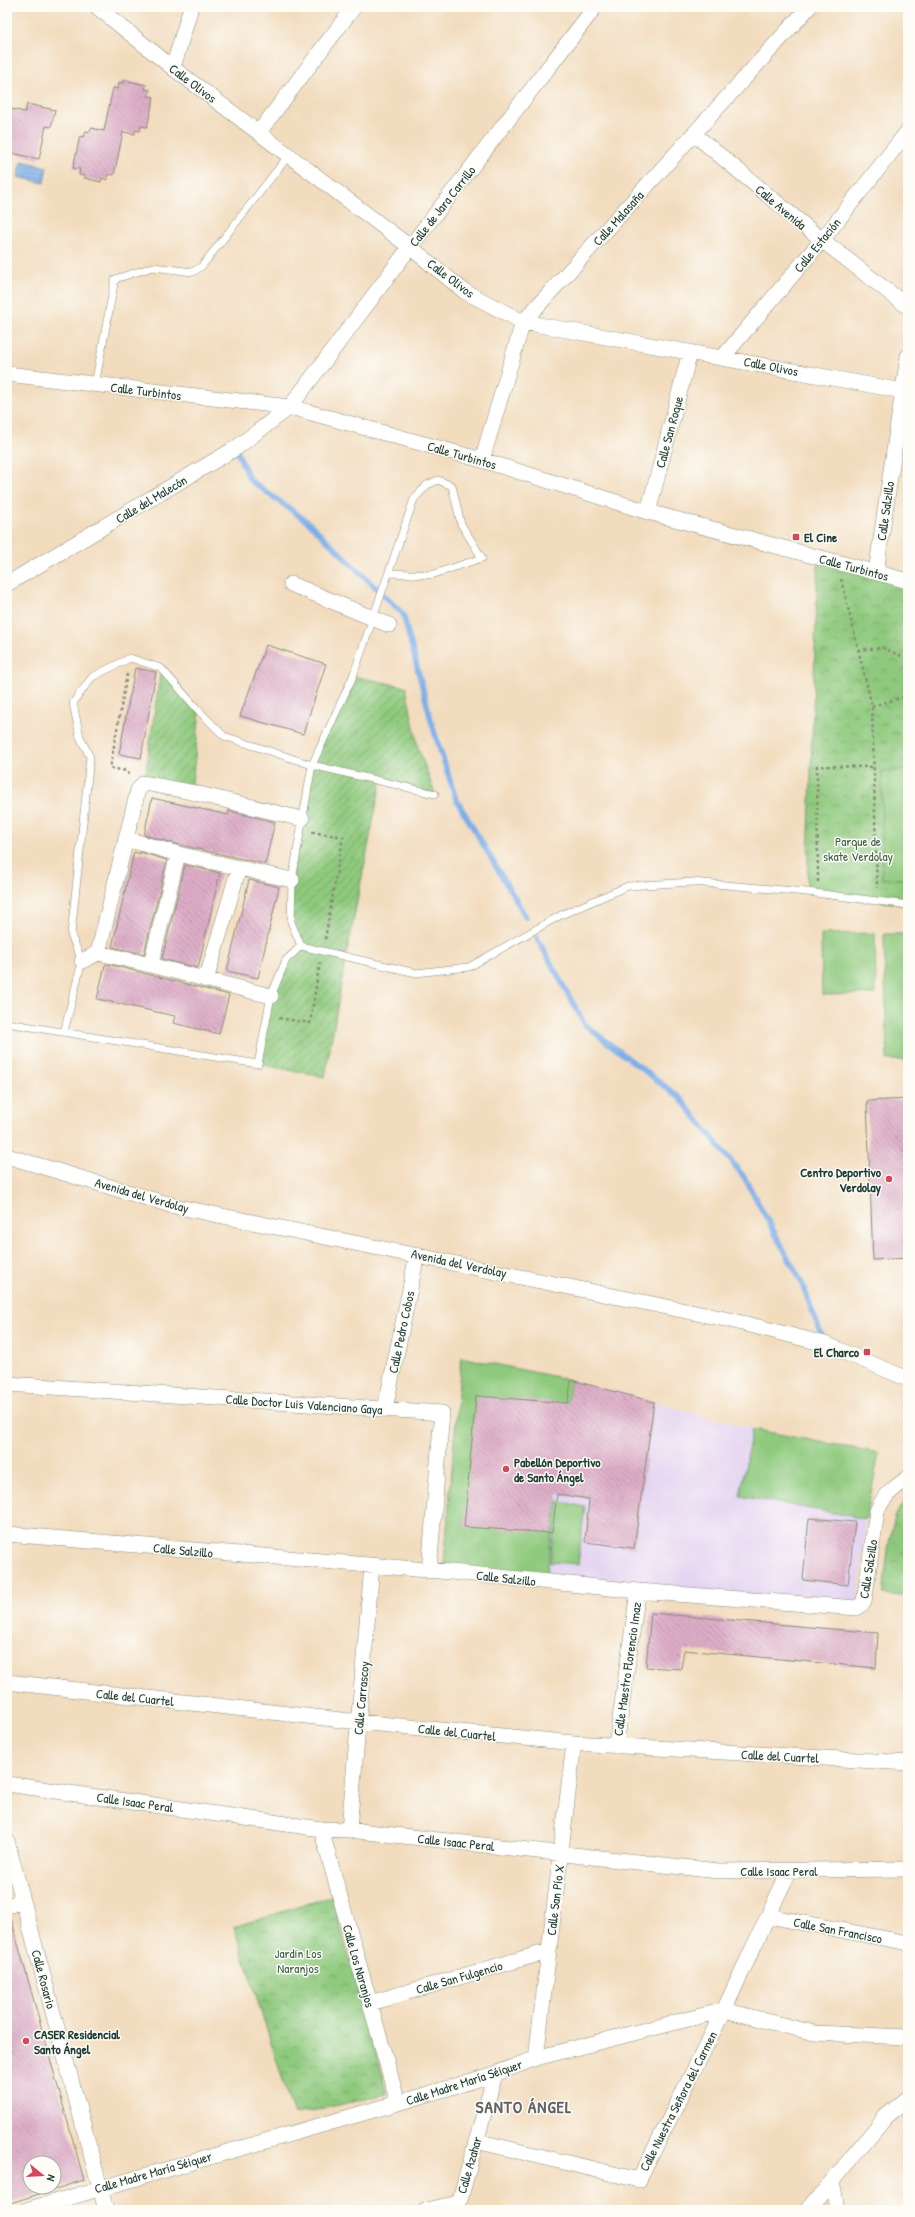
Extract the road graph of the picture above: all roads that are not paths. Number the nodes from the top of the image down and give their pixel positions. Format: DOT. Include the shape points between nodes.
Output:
graph roads {
  1 [pos="97,7"];
  2 [pos="191,7"];
  3 [pos="354,7"];
  4 [pos="595,7"];
  5 [pos="809,7"];
  6 [pos="173,68"];
  7 [pos="908,131"];
  8 [pos="259,132"];
  9 [pos="694,134"];
  10 [pos="289,155"];
  11 [pos="822,240"];
  12 [pos="410,247"];
  13 [pos="908,307"];
  14 [pos="523,322"];
  15 [pos="690,352"];
  16 [pos="908,356"];
  17 [pos="723,357"];
  18 [pos="7,374"];
  19 [pos="95,385"];
  20 [pos="903,390"];
  21 [pos="290,407"];
  22 [pos="482,460"];
  23 [pos="648,512"];
  24 [pos="876,572"];
  25 [pos="390,573"];
  26 [pos="908,581"];
  27 [pos="7,584"];
  28 [pos="291,584"];
  29 [pos="371,618"];
  30 [pos="389,625"];
  31 [pos="312,765"];
  32 [pos="435,794"];
  33 [pos="301,824"];
  34 [pos="127,839"];
  35 [pos="178,854"];
  36 [pos="238,868"];
  37 [pos="292,880"];
  38 [pos="908,905"];
  39 [pos="301,946"];
  40 [pos="98,953"];
  41 [pos="82,961"];
  42 [pos="151,964"];
  43 [pos="206,980"];
  44 [pos="271,996"];
  45 [pos="7,1022"];
  46 [pos="64,1032"];
  47 [pos="7,1156"];
  48 [pos="417,1255"];
  49 [pos="908,1378"];
  50 [pos="7,1384"];
  51 [pos="385,1409"];
  52 [pos="908,1478"];
  53 [pos="7,1534"];
  54 [pos="372,1566"];
  55 [pos="429,1571"];
  56 [pos="638,1591"];
  57 [pos="7,1682"];
  58 [pos="359,1722"];
  59 [pos="574,1744"];
  60 [pos="616,1746"];
  61 [pos="908,1763"];
  62 [pos="7,1784"];
  63 [pos="321,1829"];
  64 [pos="350,1830"];
  65 [pos="7,1841"];
  66 [pos="561,1854"];
  67 [pos="908,1869"];
  68 [pos="789,1871"];
  69 [pos="23,1901"];
  70 [pos="7,1906"];
  71 [pos="768,1916"];
  72 [pos="908,1943"];
  73 [pos="549,1951"];
  74 [pos="370,2003"];
  75 [pos="724,2010"];
  76 [pos="908,2037"];
  77 [pos="536,2058"];
  78 [pos="495,2074"];
  79 [pos="908,2098"];
  80 [pos="398,2103"];
  81 [pos="476,2141"];
  82 [pos="832,2181"];
  83 [pos="99,2187"];
  84 [pos="458,2206"];
  85 [pos="26,2210"];
  86 [pos="106,2210"];
  87 [pos="426,2210"];
  88 [pos="808,2210"];
  89 [pos="837,2210"];
  1 -- 6 [label="street, Calle Olivos"];
  2 -- 6 [label="street"];
  3 -- 8 [label="street"];
  4 -- 12 [label="street, Calle de Jara Carrillo"];
  5 -- 9 [label="street, Calle Malasaña"];
  6 -- 8 [label="street, Calle Olivos"];
  7 -- 11 [label="street, Calle Estación"];
  8 -- 10 [label="street, Calle Olivos"];
  9 -- 11 [label="street, Calle Avenida"];
  9 -- 14 [label="street, Calle Malasaña"];
  10 -- 12 [label="street, Calle Olivos"];
  10 -- 19 [label="lane" via="202,266 193,272 153,267 114,279"];
  11 -- 13 [label="street, Calle Avenida"];
  11 -- 17 [label="street, Calle Estación"];
  12 -- 14 [label="street, Calle Olivos" via="464,291"];
  12 -- 21 [label="street, Calle de Jara Carrillo"];
  14 -- 15 [label="street, Calle Olivos"];
  14 -- 22 [label="street, Calle Malasaña"];
  15 -- 17 [label="street, Calle Olivos"];
  15 -- 23 [label="street, Calle San Roque"];
  16 -- 20 [label="street, Calle Salzillo"];
  17 -- 20 [label="street, Calle Olivos"];
  18 -- 19 [label="street, Calle Turbintos"];
  19 -- 21 [label="street, Calle Turbintos"];
  20 -- 24 [label="street, Calle Salzillo"];
  21 -- 22 [label="street, Calle Turbintos"];
  21 -- 27 [label="street, Calle del Malecón" via="236,448"];
  22 -- 23 [label="street, Calle Turbintos"];
  23 -- 24 [label="street, Calle Turbintos"];
  24 -- 26 [label="street, Calle Turbintos"];
  25 -- 25 [label="lane" via="431,575 482,558 461,524 452,486 438,480 427,485 414,499"];
  25 -- 29 [label="lane"];
  28 -- 29 [label="street"];
  29 -- 30 [label="street"];
  29 -- 31 [label="lane" via="353,676"];
  31 -- 32 [label="lane"];
  31 -- 33 [label="lane"];
  31 -- 41 [label="lane" via="224,736 161,668 130,658 92,677 73,703 80,738 90,756 71,935"];
  33 -- 34 [label="street" via="191,792 144,783 138,790"];
  33 -- 37 [label="lane"];
  34 -- 35 [label="street"];
  34 -- 40 [label="street"];
  35 -- 36 [label="street"];
  35 -- 42 [label="street"];
  36 -- 37 [label="street"];
  36 -- 43 [label="street"];
  37 -- 39 [label="lane" via="292,922"];
  38 -- 39 [label="lane" via="692,882 628,886 561,915 469,967 416,972"];
  39 -- 44 [label="lane" via="286,960"];
  40 -- 41 [label="street"];
  40 -- 42 [label="street"];
  41 -- 46 [label="lane"];
  42 -- 43 [label="street"];
  43 -- 44 [label="street"];
  44 -- 46 [label="lane" via="258,1064"];
  45 -- 46 [label="lane"];
  47 -- 48 [label="street, Avenida del Verdolay" via="174,1206"];
  48 -- 49 [label="street, Avenida del Verdolay" via="730,1320 825,1344"];
  48 -- 51 [label="street, Calle Pedro Cobos"];
  50 -- 51 [label="street, Calle Doctor Luis Valenciano Gaya"];
  51 -- 55 [label="street, Calle Doctor Luis Valenciano Gaya" via="442,1413"];
  52 -- 56 [label="street, Calle Salzillo" via="889,1491 877,1511 864,1602 861,1606 849,1608"];
  53 -- 54 [label="street, Calle Salzillo"];
  54 -- 55 [label="street, Calle Salzillo"];
  54 -- 58 [label="street, Calle Carrascoy"];
  55 -- 56 [label="street, Calle Salzillo"];
  56 -- 60 [label="street, Calle Maestro Florencio Imaz"];
  57 -- 58 [label="street, Calle del Cuartel"];
  58 -- 59 [label="street, Calle del Cuartel"];
  58 -- 64 [label="street, Calle Carrascoy"];
  59 -- 60 [label="street, Calle del Cuartel"];
  59 -- 66 [label="street, Calle San Pío X"];
  60 -- 61 [label="street, Calle del Cuartel"];
  62 -- 63 [label="street, Calle Isaac Peral"];
  63 -- 64 [label="street, Calle Isaac Peral"];
  63 -- 74 [label="street, Calle Los Naranjos"];
  64 -- 66 [label="street, Calle Isaac Peral"];
  65 -- 69 [label="street, Calle Rosario"];
  66 -- 68 [label="street, Calle Isaac Peral" via="718,1871"];
  66 -- 73 [label="street, Calle San Pío X"];
  67 -- 68 [label="street, Calle Isaac Peral"];
  68 -- 71 [label="street, Calle Nuestra Señora del Carmen"];
  69 -- 70 [label="street"];
  69 -- 83 [label="street, Calle Rosario"];
  71 -- 72 [label="street, Calle San Francisco"];
  71 -- 75 [label="street, Calle Nuestra Señora del Carmen"];
  73 -- 74 [label="street, Calle San Fulgencio"];
  73 -- 77 [label="street, Calle San Pío X"];
  74 -- 80 [label="street, Calle Los Naranjos"];
  75 -- 76 [label="street, Calle Madre María Séiquer" via="814,2033"];
  75 -- 77 [label="street, Calle Madre María Séiquer"];
  75 -- 81 [label="street, Calle Nuestra Señora del Carmen" via="639,2180"];
  77 -- 78 [label="street, Calle Madre María Séiquer"];
  78 -- 80 [label="street, Calle Madre María Séiquer"];
  78 -- 81 [label="street, Calle Azahar"];
  79 -- 82 [label="street" via="886,2116"];
  80 -- 83 [label="street, Calle Madre María Séiquer"];
  81 -- 84 [label="street, Calle Azahar"];
  82 -- 88 [label="street"];
  82 -- 89 [label="street"];
  83 -- 85 [label="street, Calle Madre María Séiquer"];
  83 -- 86 [label="street, Calle Rosario"];
  84 -- 87 [label="street"];
}
